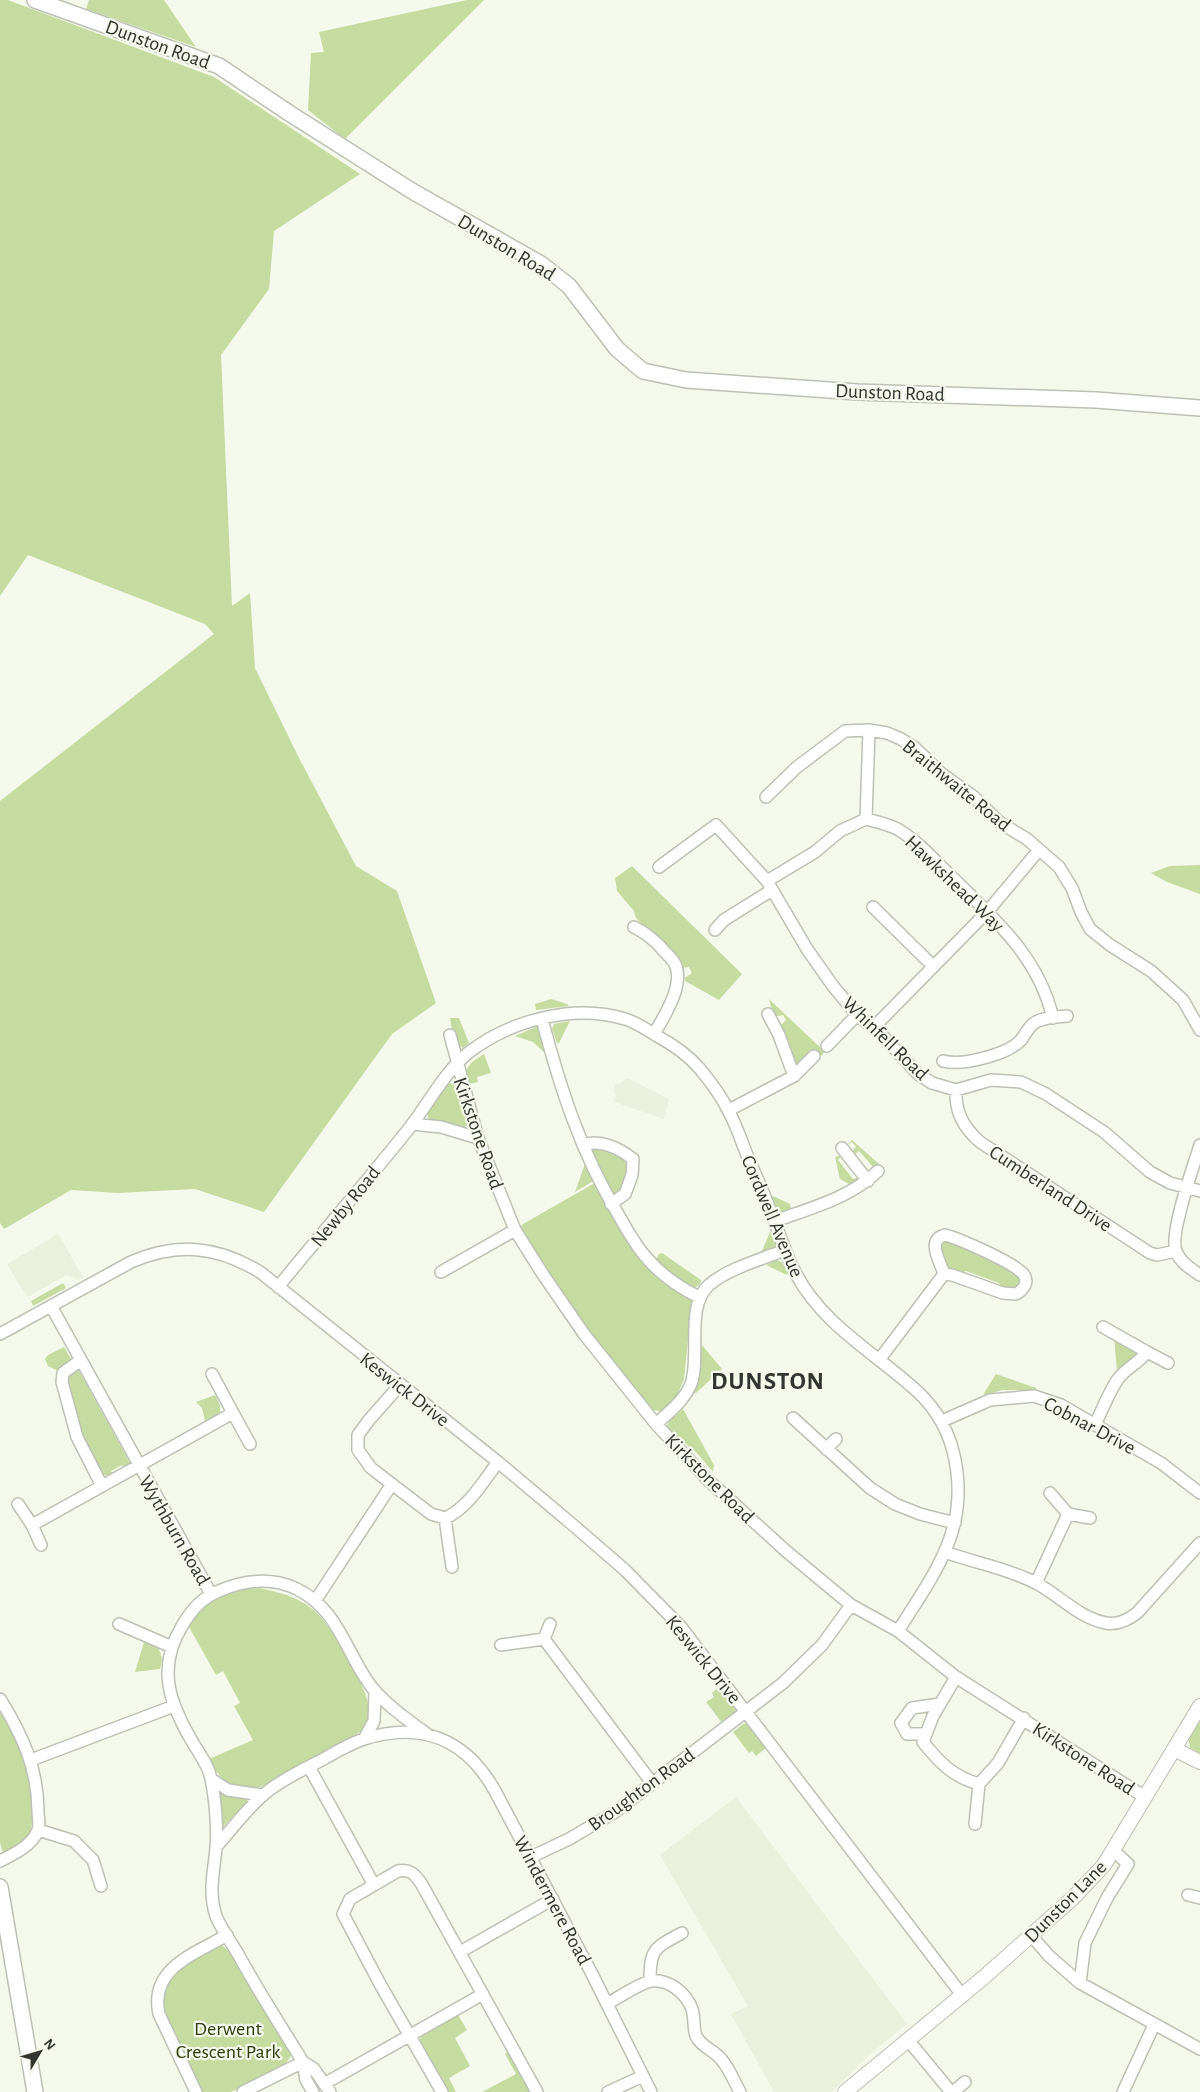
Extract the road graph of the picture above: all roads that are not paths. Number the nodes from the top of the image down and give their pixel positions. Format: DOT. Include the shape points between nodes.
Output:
graph roads {
  1 [pos="34,0"];
  2 [pos="1200,408"];
  3 [pos="869,730"];
  4 [pos="766,797"];
  5 [pos="866,819"];
  6 [pos="1039,850"];
  7 [pos="659,867"];
  8 [pos="770,885"];
  9 [pos="873,907"];
  10 [pos="987,912"];
  11 [pos="634,927"];
  12 [pos="715,930"];
  13 [pos="933,966"];
  14 [pos="768,1014"];
  15 [pos="857,1015"];
  16 [pos="1067,1016"];
  17 [pos="542,1018"];
  18 [pos="1053,1018"];
  19 [pos="874,1027"];
  20 [pos="1200,1030"];
  21 [pos="654,1034"];
  22 [pos="450,1035"];
  23 [pos="827,1046"];
  24 [pos="814,1056"];
  25 [pos="943,1061"];
  26 [pos="456,1065"];
  27 [pos="794,1076"];
  28 [pos="956,1090"];
  29 [pos="728,1110"];
  30 [pos="412,1124"];
  31 [pos="478,1138"];
  32 [pos="582,1145"];
  33 [pos="1200,1145"];
  34 [pos="842,1148"];
  35 [pos="878,1170"];
  36 [pos="868,1181"];
  37 [pos="1188,1188"];
  38 [pos="1200,1191"];
  39 [pos="612,1204"];
  40 [pos="775,1221"];
  41 [pos="515,1230"];
  42 [pos="785,1250"];
  43 [pos="1176,1251"];
  44 [pos="441,1272"];
  45 [pos="944,1274"];
  46 [pos="1200,1275"];
  47 [pos="278,1287"];
  48 [pos="699,1297"];
  49 [pos="51,1306"];
  50 [pos="1103,1328"];
  51 [pos="0,1334"];
  52 [pos="1147,1352"];
  53 [pos="81,1360"];
  54 [pos="878,1360"];
  55 [pos="1168,1363"];
  56 [pos="212,1374"];
  57 [pos="400,1385"];
  58 [pos="233,1413"];
  59 [pos="793,1418"];
  60 [pos="942,1421"];
  61 [pos="656,1424"];
  62 [pos="1095,1425"];
  63 [pos="836,1439"];
  64 [pos="250,1444"];
  65 [pos="826,1449"];
  66 [pos="498,1462"];
  67 [pos="139,1465"];
  68 [pos="392,1484"];
  69 [pos="102,1486"];
  70 [pos="1199,1490"];
  71 [pos="1050,1493"];
  72 [pos="18,1504"];
  73 [pos="1068,1514"];
  74 [pos="445,1518"];
  75 [pos="1090,1518"];
  76 [pos="955,1523"];
  77 [pos="32,1525"];
  78 [pos="1200,1543"];
  79 [pos="41,1545"];
  80 [pos="945,1552"];
  81 [pos="452,1567"];
  82 [pos="1036,1583"];
  83 [pos="212,1594"];
  84 [pos="315,1601"];
  85 [pos="852,1606"];
  86 [pos="119,1624"];
  87 [pos="550,1624"];
  88 [pos="898,1631"];
  89 [pos="544,1639"];
  90 [pos="501,1645"];
  91 [pos="172,1647"];
  92 [pos="956,1677"];
  93 [pos="375,1691"];
  94 [pos="0,1699"];
  95 [pos="940,1704"];
  96 [pos="174,1706"];
  97 [pos="1200,1706"];
  98 [pos="746,1711"];
  99 [pos="1024,1718"];
  100 [pos="427,1734"];
  101 [pos="926,1734"];
  102 [pos="364,1739"];
  103 [pos="1174,1749"];
  104 [pos="31,1760"];
  105 [pos="1200,1762"];
  106 [pos="309,1767"];
  107 [pos="211,1779"];
  108 [pos="652,1783"];
  109 [pos="979,1784"];
  110 [pos="262,1795"];
  111 [pos="1145,1797"];
  112 [pos="975,1824"];
  113 [pos="38,1830"];
  114 [pos="216,1847"];
  115 [pos="1114,1851"];
  116 [pos="531,1857"];
  117 [pos="0,1861"];
  118 [pos="374,1885"];
  119 [pos="102,1886"];
  120 [pos="0,1887"];
  121 [pos="553,1899"];
  122 [pos="2,1912"];
  123 [pos="675,1933"];
  124 [pos="227,1935"];
  125 [pos="1032,1935"];
  126 [pos="460,1952"];
  127 [pos="650,1981"];
  128 [pos="1080,1983"];
  129 [pos="483,1994"];
  130 [pos="962,1994"];
  131 [pos="607,2004"];
  132 [pos="1154,2025"];
  133 [pos="410,2036"];
  134 [pos="908,2040"];
  135 [pos="1200,2049"];
  136 [pos="302,2062"];
  137 [pos="643,2076"];
  138 [pos="965,2082"];
  139 [pos="327,2088"];
  140 [pos="35,2092"];
  141 [pos="196,2092"];
  142 [pos="242,2092"];
  143 [pos="313,2092"];
  144 [pos="442,2092"];
  145 [pos="537,2092"];
  146 [pos="608,2092"];
  147 [pos="651,2092"];
  148 [pos="740,2092"];
  149 [pos="845,2092"];
  150 [pos="952,2092"];
  151 [pos="1123,2092"];
  1 -- 2 [label="main road, Dunston Road" via="219,66 412,191 541,264 568,286 617,349 644,371 686,380 848,391 1096,400"];
  3 -- 4 [label="street, Braithwaite Road" via="845,731 797,767"];
  3 -- 5 [label="street"];
  3 -- 6 [label="street, Braithwaite Road" via="887,733 915,748 999,822"];
  5 -- 8 [label="street" via="840,831"];
  5 -- 10 [label="street, Hawkshead Way" via="897,828 908,836"];
  6 -- 10 [label="street"];
  6 -- 20 [label="street, Braithwaite Road" via="1059,867 1090,929 1150,971 1183,1000"];
  7 -- 8 [label="street, Whinfell Road" via="716,825"];
  8 -- 12 [label="street"];
  8 -- 15 [label="street, Whinfell Road" via="807,949"];
  9 -- 13 [label="street"];
  10 -- 13 [label="street"];
  10 -- 18 [label="street, Hawkshead Way" via="1028,958 1048,998"];
  11 -- 21 [label="street" via="661,946 675,964 678,982 667,1012"];
  13 -- 19 [label="street"];
  14 -- 27 [label="street" via="780,1035"];
  15 -- 19 [label="street, Whinfell Road"];
  15 -- 23 [label="street"];
  16 -- 18 [label="street"];
  17 -- 21 [label="street, Cordwell Avenue" via="599,1014 626,1019"];
  17 -- 26 [label="street, Cordwell Avenue" via="494,1036"];
  17 -- 32 [label="street"];
  18 -- 25 [label="street" via="1033,1023 1020,1041 992,1054 967,1062"];
  19 -- 28 [label="street, Whinfell Road" via="918,1074 932,1083"];
  21 -- 29 [label="street, Cordwell Avenue" via="677,1046 700,1069"];
  22 -- 26 [label="street, Kirkstone Road"];
  24 -- 27 [label="street"];
  26 -- 30 [label="street, Newby Road"];
  26 -- 31 [label="street, Kirkstone Road"];
  27 -- 29 [label="street"];
  28 -- 37 [label="street" via="991,1080 1021,1082 1046,1094 1104,1132 1150,1172"];
  28 -- 43 [label="street, Cumberland Drive" via="955,1104 960,1118 980,1142 1150,1252 1157,1255"];
  29 -- 40 [label="street, Cordwell Avenue"];
  30 -- 31 [label="street" via="441,1127"];
  30 -- 47 [label="street, Newby Road"];
  31 -- 41 [label="street, Kirkstone Road"];
  32 -- 39 [label="street"];
  32 -- 39 [label="street" via="591,1142 606,1145 633,1159 632,1175 625,1194"];
  33 -- 37 [label="street"];
  34 -- 36 [label="street"];
  35 -- 36 [label="street"];
  36 -- 40 [label="street" via="833,1200"];
  37 -- 38 [label="street"];
  37 -- 43 [label="street" via="1176,1227"];
  39 -- 48 [label="street" via="644,1255 679,1287"];
  40 -- 42 [label="street, Cordwell Avenue"];
  41 -- 44 [label="street"];
  41 -- 61 [label="street, Kirkstone Road" via="584,1334"];
  42 -- 48 [label="street" via="720,1278 708,1285"];
  42 -- 54 [label="street, Cordwell Avenue" via="797,1276 819,1307"];
  43 -- 46 [label="street" via="1189,1268"];
  45 -- 45 [label="street" via="1010,1294 1023,1290 1026,1283 1020,1270 959,1238 945,1235 940,1236 934,1246"];
  45 -- 54 [label="street"];
  47 -- 49 [label="street, Keswick Drive" via="240,1260 216,1252 169,1250 131,1262"];
  47 -- 57 [label="street, Keswick Drive"];
  48 -- 61 [label="street" via="691,1383 683,1399"];
  49 -- 51 [label="street, Keswick Drive"];
  49 -- 53 [label="street, Wythburn Road"];
  50 -- 52 [label="street"];
  52 -- 55 [label="street"];
  52 -- 62 [label="street" via="1117,1380"];
  53 -- 67 [label="street, Wythburn Road"];
  53 -- 69 [label="street" via="63,1373 62,1382 77,1437"];
  54 -- 60 [label="street, Cordwell Avenue" via="912,1386"];
  56 -- 58 [label="street"];
  57 -- 66 [label="street, Keswick Drive"];
  57 -- 68 [label="street" via="358,1435 358,1450 363,1459"];
  58 -- 64 [label="street"];
  58 -- 67 [label="street, Wythburn Road"];
  59 -- 65 [label="street"];
  60 -- 62 [label="street, Cobnar Drive" via="990,1400 1034,1396 1062,1405"];
  60 -- 76 [label="street, Cordwell Avenue" via="958,1470 959,1499"];
  61 -- 85 [label="street, Kirkstone Road" via="708,1480"];
  62 -- 70 [label="street, Cobnar Drive" via="1161,1463"];
  63 -- 65 [label="street"];
  65 -- 76 [label="street" via="870,1488 895,1504"];
  66 -- 74 [label="street" via="461,1508"];
  66 -- 98 [label="street, Keswick Drive" via="625,1570 681,1627"];
  67 -- 69 [label="street, Wythburn Road"];
  67 -- 83 [label="street, Wythburn Road"];
  68 -- 74 [label="street" via="431,1514"];
  68 -- 84 [label="street"];
  69 -- 77 [label="street, Wythburn Road"];
  71 -- 73 [label="street"];
  72 -- 77 [label="street"];
  73 -- 75 [label="street"];
  73 -- 82 [label="street"];
  74 -- 81 [label="street"];
  76 -- 80 [label="street, Cordwell Avenue"];
  77 -- 79 [label="street"];
  78 -- 82 [label="street" via="1126,1621 1108,1624 1092,1620"];
  80 -- 82 [label="street"];
  80 -- 88 [label="street, Cordwell Avenue"];
  83 -- 84 [label="street, Windermere Road" via="256,1580 297,1589"];
  83 -- 91 [label="street" via="187,1618"];
  84 -- 93 [label="street, Windermere Road" via="331,1617"];
  85 -- 88 [label="street, Kirkstone Road"];
  85 -- 98 [label="street, Keswick Drive" via="822,1645 790,1677"];
  86 -- 91 [label="street"];
  87 -- 89 [label="street"];
  88 -- 92 [label="street, Kirkstone Road"];
  89 -- 90 [label="street"];
  89 -- 108 [label="street"];
  91 -- 96 [label="street" via="168,1670"];
  92 -- 95 [label="street"];
  92 -- 99 [label="street, Kirkstone Road"];
  93 -- 100 [label="street, Windermere Road"];
  93 -- 102 [label="street" via="374,1720"];
  94 -- 104 [label="street"];
  95 -- 101 [label="street"];
  95 -- 101 [label="street" via="912,1708 901,1723 907,1734"];
  96 -- 104 [label="street"];
  96 -- 107 [label="street"];
  97 -- 103 [label="street, Dunston Lane"];
  98 -- 108 [label="street, Broughton Road"];
  98 -- 130 [label="street, Keswick Drive"];
  99 -- 109 [label="street, Kirkstone Road" via="998,1764"];
  99 -- 111 [label="street, Kirkstone Road"];
  100 -- 102 [label="street, Windermere Road" via="392,1732"];
  100 -- 116 [label="street, Windermere Road" via="467,1753 485,1772"];
  101 -- 109 [label="street" via="923,1742 935,1757 962,1780"];
  102 -- 106 [label="street, Windermere Road"];
  103 -- 105 [label="street"];
  103 -- 111 [label="street, Dunston Lane"];
  104 -- 113 [label="street" via="38,1794"];
  106 -- 110 [label="street, Windermere Road"];
  106 -- 118 [label="street"];
  107 -- 110 [label="street" via="228,1790"];
  107 -- 114 [label="street"];
  108 -- 116 [label="street, Broughton Road" via="615,1812"];
  109 -- 112 [label="street"];
  110 -- 114 [label="street, Windermere Road"];
  111 -- 115 [label="street, Dunston Lane"];
  113 -- 117 [label="street" via="24,1848"];
  113 -- 119 [label="street" via="74,1841 93,1860"];
  114 -- 124 [label="street" via="212,1892 216,1916"];
  115 -- 125 [label="street, Dunston Lane" via="1073,1898"];
  115 -- 128 [label="street" via="1128,1864 1085,1943"];
  116 -- 121 [label="street, Windermere Road"];
  118 -- 126 [label="street" via="398,1871 407,1870 415,1875"];
  118 -- 133 [label="street" via="350,1899 343,1914"];
  120 -- 122 [label="main road"];
  121 -- 126 [label="street"];
  121 -- 131 [label="street, Windermere Road"];
  122 -- 140 [label="main road"];
  123 -- 127 [label="street" via="654,1952 650,1961"];
  124 -- 136 [label="street"];
  124 -- 141 [label="street" via="173,1967 158,1988 156,2002 159,2014"];
  125 -- 128 [label="street" via="1049,1956"];
  125 -- 130 [label="street, Dunston Lane"];
  126 -- 129 [label="street"];
  127 -- 131 [label="street"];
  127 -- 148 [label="street" via="672,1986 689,2000 696,2035 722,2060"];
  128 -- 132 [label="street"];
  129 -- 133 [label="street"];
  129 -- 145 [label="street"];
  130 -- 134 [label="street, Dunston Lane"];
  131 -- 137 [label="street, Windermere Road"];
  132 -- 135 [label="street"];
  132 -- 151 [label="street"];
  133 -- 139 [label="street"];
  133 -- 144 [label="street"];
  134 -- 149 [label="street, Dunston Lane"];
  134 -- 150 [label="street"];
  136 -- 139 [label="street" via="314,2069"];
  136 -- 142 [label="street"];
  136 -- 143 [label="street"];
  137 -- 146 [label="street"];
  137 -- 147 [label="street, Windermere Road"];
  138 -- 150 [label="street"];
}
